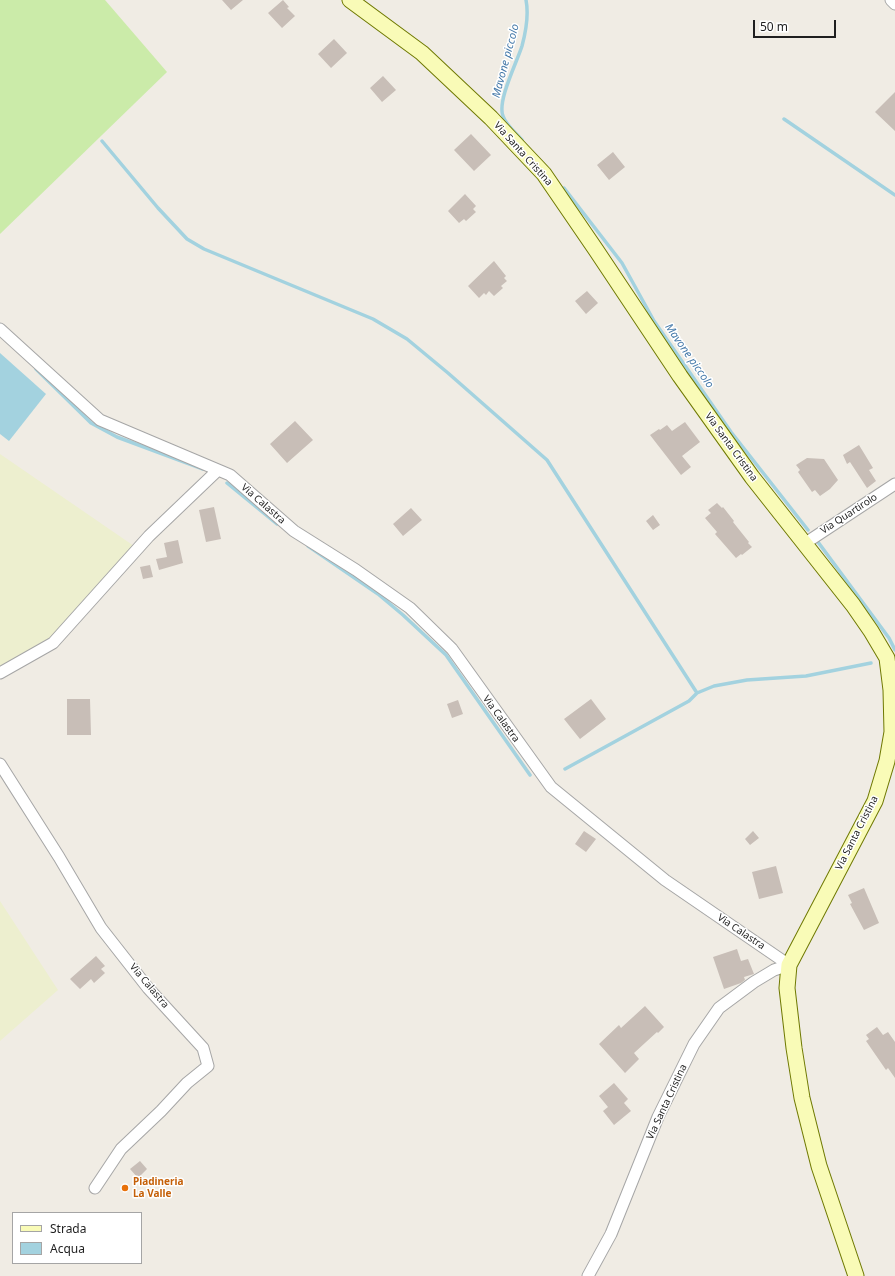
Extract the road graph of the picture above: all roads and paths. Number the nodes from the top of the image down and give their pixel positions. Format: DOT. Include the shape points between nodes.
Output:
graph roads {
  1 [pos="350,0"];
  2 [pos="891,0"];
  3 [pos="895,4"];
  4 [pos="0,329"];
  5 [pos="218,470"];
  6 [pos="895,484"];
  7 [pos="804,544"];
  8 [pos="0,673"];
  9 [pos="0,764"];
  10 [pos="789,965"];
  11 [pos="95,1188"];
  12 [pos="588,1276"];
  13 [pos="856,1276"];
  1 -- 7 [label="street, Via Santa Cristina" via="422,53 491,118 544,174 680,376 752,477"];
  2 -- 3 [label="street"];
  4 -- 5 [label="street, Via Calastra" via="100,420"];
  5 -- 8 [label="street" via="149,536 53,643"];
  5 -- 10 [label="street, Via Calastra" via="230,475 294,531 410,608 452,649 552,787 665,880"];
  6 -- 7 [label="street, Via Quartirolo"];
  7 -- 10 [label="street, Via Santa Cristina" via="871,631 887,658 892,732 887,761 875,801"];
  9 -- 11 [label="street, Via Calastra" via="101,928 148,988 203,1048 208,1066 187,1083 121,1149"];
  10 -- 12 [label="street, Via Santa Cristina" via="774,970 754,982 719,1008 694,1044 658,1117 612,1234"];
  10 -- 13 [label="street, Via Santa Cristina" via="787,988 802,1098 819,1166"];
}
